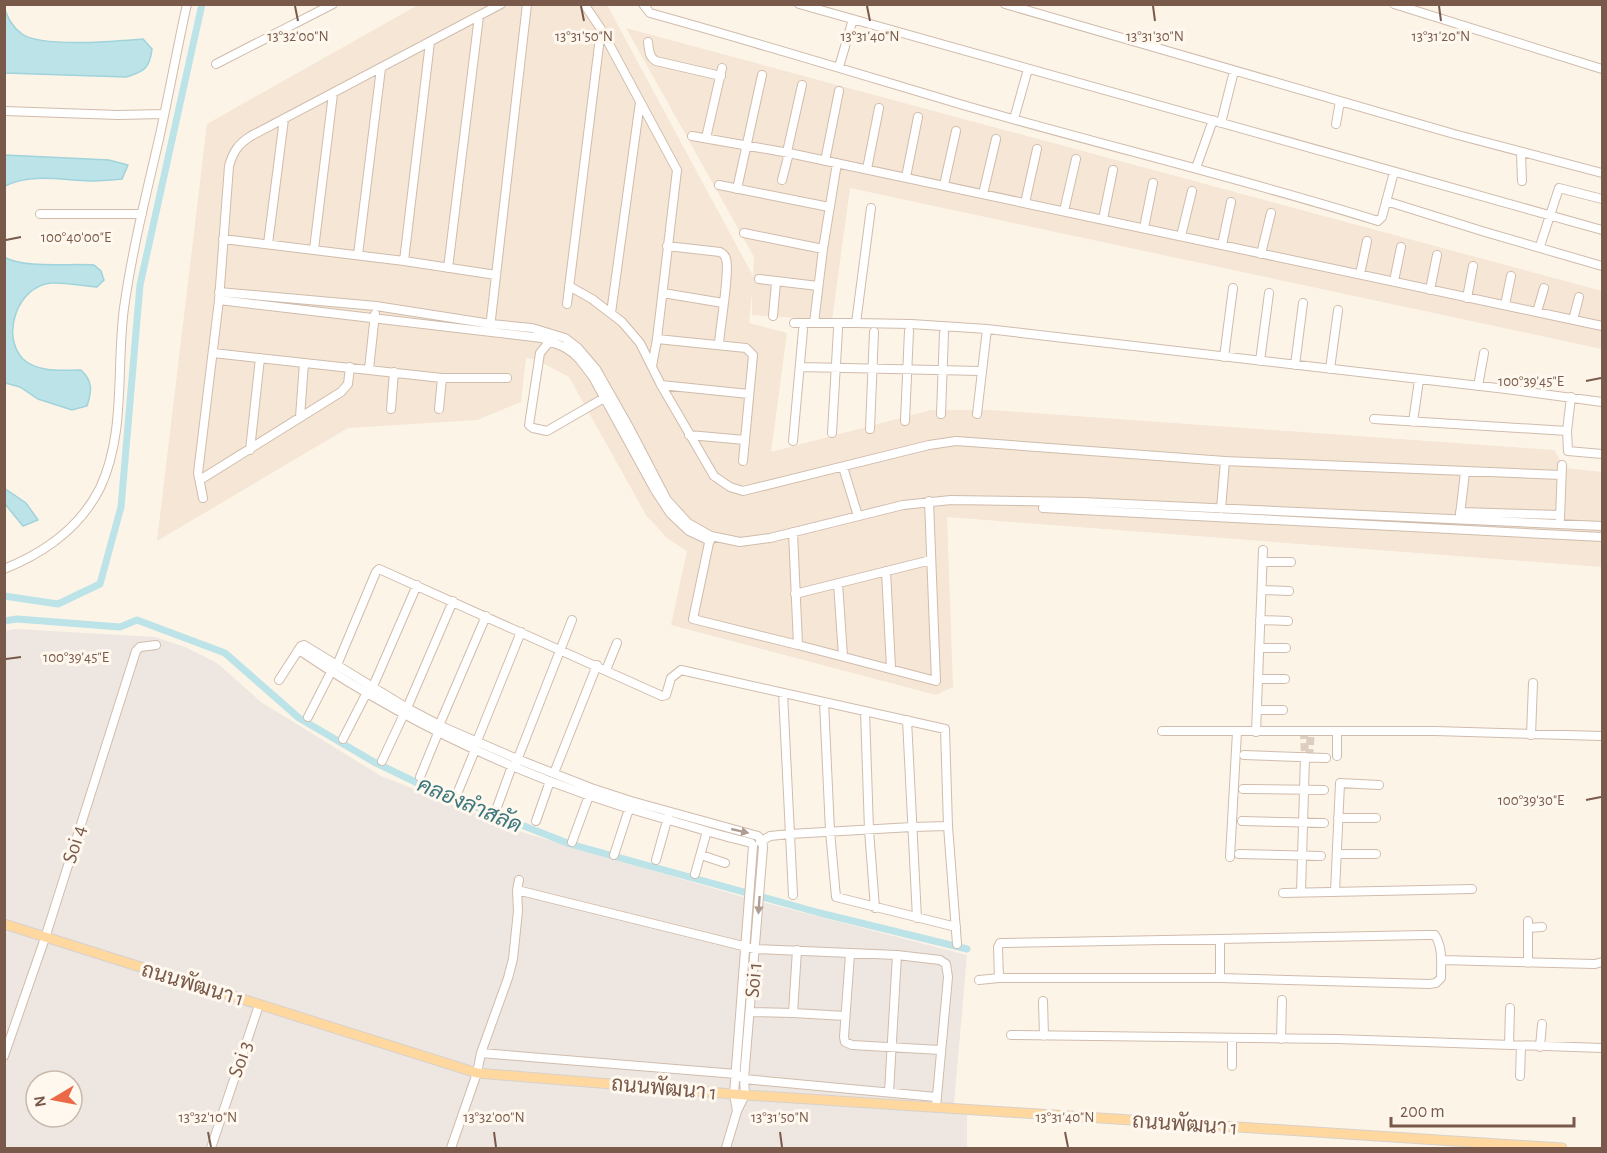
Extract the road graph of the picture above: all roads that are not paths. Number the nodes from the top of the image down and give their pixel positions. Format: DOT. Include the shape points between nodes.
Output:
graph roads {
  1 [pos="187,4"];
  2 [pos="333,4"];
  3 [pos="501,4"];
  4 [pos="527,4"];
  5 [pos="584,4"];
  6 [pos="642,4"];
  7 [pos="800,4"];
  8 [pos="1005,4"];
  9 [pos="1394,4"];
  10 [pos="479,16"];
  11 [pos="853,19"];
  12 [pos="601,29"];
  13 [pos="430,42"];
  14 [pos="648,42"];
  15 [pos="216,64"];
  16 [pos="839,67"];
  17 [pos="381,68"];
  18 [pos="1028,69"];
  19 [pos="1602,69"];
  20 [pos="1234,71"];
  21 [pos="762,75"];
  22 [pos="802,85"];
  23 [pos="839,91"];
  24 [pos="333,94"];
  25 [pos="1340,101"];
  26 [pos="640,102"];
  27 [pos="879,108"];
  28 [pos="5,111"];
  29 [pos="164,114"];
  30 [pos="918,117"];
  31 [pos="284,119"];
  32 [pos="1014,119"];
  33 [pos="1217,121"];
  34 [pos="1336,124"];
  35 [pos="956,131"];
  36 [pos="692,136"];
  37 [pos="706,138"];
  38 [pos="996,139"];
  39 [pos="747,146"];
  40 [pos="1037,149"];
  41 [pos="788,153"];
  42 [pos="1521,153"];
  43 [pos="1076,159"];
  44 [pos="825,161"];
  45 [pos="837,163"];
  46 [pos="1196,168"];
  47 [pos="867,169"];
  48 [pos="1113,170"];
  49 [pos="1394,172"];
  50 [pos="1602,173"];
  51 [pos="906,177"];
  52 [pos="782,180"];
  53 [pos="1522,181"];
  54 [pos="1153,183"];
  55 [pos="719,185"];
  56 [pos="944,186"];
  57 [pos="737,189"];
  58 [pos="1192,191"];
  59 [pos="983,194"];
  60 [pos="1602,199"];
  61 [pos="1386,201"];
  62 [pos="1231,202"];
  63 [pos="1025,203"];
  64 [pos="829,207"];
  65 [pos="871,208"];
  66 [pos="1064,211"];
  67 [pos="142,213"];
  68 [pos="1271,213"];
  69 [pos="40,214"];
  70 [pos="1550,215"];
  71 [pos="1103,219"];
  72 [pos="1144,228"];
  73 [pos="1602,231"];
  74 [pos="744,233"];
  75 [pos="1181,236"];
  76 [pos="223,239"];
  77 [pos="1367,241"];
  78 [pos="268,244"];
  79 [pos="1222,245"];
  80 [pos="667,246"];
  81 [pos="1540,246"];
  82 [pos="1401,247"];
  83 [pos="314,249"];
  84 [pos="823,249"];
  85 [pos="1261,254"];
  86 [pos="358,255"];
  87 [pos="1437,255"];
  88 [pos="404,261"];
  89 [pos="1473,266"];
  90 [pos="1602,266"];
  91 [pos="448,268"];
  92 [pos="1360,274"];
  93 [pos="496,275"];
  94 [pos="1511,276"];
  95 [pos="759,279"];
  96 [pos="1394,281"];
  97 [pos="776,282"];
  98 [pos="569,286"];
  99 [pos="818,286"];
  100 [pos="1233,288"];
  101 [pos="1544,288"];
  102 [pos="1430,290"];
  103 [pos="663,293"];
  104 [pos="1269,293"];
  105 [pos="219,296"];
  106 [pos="1579,297"];
  107 [pos="1467,298"];
  108 [pos="567,303"];
  109 [pos="723,303"];
  110 [pos="1303,303"];
  111 [pos="1505,305"];
  112 [pos="376,306"];
  113 [pos="1338,310"];
  114 [pos="1537,312"];
  115 [pos="611,313"];
  116 [pos="773,316"];
  117 [pos="375,317"];
  118 [pos="1573,320"];
  119 [pos="794,323"];
  120 [pos="814,323"];
  121 [pos="856,323"];
  122 [pos="491,324"];
  123 [pos="1602,326"];
  124 [pos="803,330"];
  125 [pos="838,330"];
  126 [pos="987,330"];
  127 [pos="909,331"];
  128 [pos="874,332"];
  129 [pos="944,333"];
  130 [pos="657,339"];
  131 [pos="550,340"];
  132 [pos="719,344"];
  133 [pos="213,353"];
  134 [pos="1484,353"];
  135 [pos="1224,357"];
  136 [pos="260,358"];
  137 [pos="1260,361"];
  138 [pos="304,363"];
  139 [pos="1295,365"];
  140 [pos="652,366"];
  141 [pos="350,367"];
  142 [pos="800,367"];
  143 [pos="836,368"];
  144 [pos="369,369"];
  145 [pos="872,369"];
  146 [pos="907,369"];
  147 [pos="1330,369"];
  148 [pos="942,370"];
  149 [pos="981,371"];
  150 [pos="394,372"];
  151 [pos="442,378"];
  152 [pos="507,378"];
  153 [pos="1419,380"];
  154 [pos="661,385"];
  155 [pos="1478,386"];
  156 [pos="749,394"];
  157 [pos="1571,397"];
  158 [pos="604,398"];
  159 [pos="1602,402"];
  160 [pos="439,408"];
  161 [pos="391,409"];
  162 [pos="941,414"];
  163 [pos="977,414"];
  164 [pos="300,417"];
  165 [pos="1374,419"];
  166 [pos="905,422"];
  167 [pos="1413,422"];
  168 [pos="870,429"];
  169 [pos="627,431"];
  170 [pos="1567,431"];
  171 [pos="832,433"];
  172 [pos="689,435"];
  173 [pos="745,440"];
  174 [pos="793,441"];
  175 [pos="250,450"];
  176 [pos="1602,454"];
  177 [pos="743,461"];
  178 [pos="1225,461"];
  179 [pos="1562,465"];
  180 [pos="843,467"];
  181 [pos="1465,472"];
  182 [pos="1561,475"];
  183 [pos="199,478"];
  184 [pos="204,498"];
  185 [pos="928,501"];
  186 [pos="1059,505"];
  187 [pos="1221,506"];
  188 [pos="1043,508"];
  189 [pos="1176,510"];
  190 [pos="858,513"];
  191 [pos="1560,515"];
  192 [pos="1460,516"];
  193 [pos="1294,517"];
  194 [pos="1406,517"];
  195 [pos="1474,520"];
  196 [pos="1560,524"];
  197 [pos="1405,526"];
  198 [pos="1602,526"];
  199 [pos="1473,530"];
  200 [pos="793,532"];
  201 [pos="1602,537"];
  202 [pos="710,539"];
  203 [pos="1263,550"];
  204 [pos="931,560"];
  205 [pos="1263,562"];
  206 [pos="1291,562"];
  207 [pos="4,569"];
  208 [pos="886,571"];
  209 [pos="838,583"];
  210 [pos="415,585"];
  211 [pos="1262,590"];
  212 [pos="1289,591"];
  213 [pos="795,594"];
  214 [pos="452,600"];
  215 [pos="487,617"];
  216 [pos="572,620"];
  217 [pos="1260,620"];
  218 [pos="1288,621"];
  219 [pos="523,633"];
  220 [pos="617,643"];
  221 [pos="156,645"];
  222 [pos="798,645"];
  223 [pos="1259,648"];
  224 [pos="1286,648"];
  225 [pos="559,649"];
  226 [pos="299,650"];
  227 [pos="843,656"];
  228 [pos="337,665"];
  229 [pos="597,665"];
  230 [pos="891,668"];
  231 [pos="606,670"];
  232 [pos="331,672"];
  233 [pos="1258,679"];
  234 [pos="1285,679"];
  235 [pos="279,680"];
  236 [pos="1533,683"];
  237 [pos="371,686"];
  238 [pos="783,693"];
  239 [pos="367,694"];
  240 [pos="824,702"];
  241 [pos="405,709"];
  242 [pos="1257,710"];
  243 [pos="1283,710"];
  244 [pos="865,711"];
  245 [pos="308,717"];
  246 [pos="907,720"];
  247 [pos="440,730"];
  248 [pos="1337,731"];
  249 [pos="1162,732"];
  250 [pos="1237,732"];
  251 [pos="1256,732"];
  252 [pos="1531,735"];
  253 [pos="1602,736"];
  254 [pos="343,739"];
  255 [pos="478,745"];
  256 [pos="1244,755"];
  257 [pos="1337,756"];
  258 [pos="1307,757"];
  259 [pos="1326,758"];
  260 [pos="382,761"];
  261 [pos="514,763"];
  262 [pos="420,777"];
  263 [pos="552,777"];
  264 [pos="1379,784"];
  265 [pos="1243,789"];
  266 [pos="1305,790"];
  267 [pos="1324,790"];
  268 [pos="590,792"];
  269 [pos="457,794"];
  270 [pos="629,809"];
  271 [pos="496,810"];
  272 [pos="668,816"];
  273 [pos="1338,818"];
  274 [pos="1376,818"];
  275 [pos="536,821"];
  276 [pos="1242,821"];
  277 [pos="1304,823"];
  278 [pos="1323,823"];
  279 [pos="948,826"];
  280 [pos="912,827"];
  281 [pos="869,830"];
  282 [pos="707,831"];
  283 [pos="830,831"];
  284 [pos="790,834"];
  285 [pos="572,842"];
  286 [pos="762,844"];
  287 [pos="753,846"];
  288 [pos="1239,854"];
  289 [pos="1337,854"];
  290 [pos="1376,854"];
  291 [pos="614,855"];
  292 [pos="701,855"];
  293 [pos="1302,856"];
  294 [pos="1321,856"];
  295 [pos="1230,857"];
  296 [pos="656,860"];
  297 [pos="725,863"];
  298 [pos="695,874"];
  299 [pos="519,880"];
  300 [pos="1472,889"];
  301 [pos="517,890"];
  302 [pos="1301,892"];
  303 [pos="1335,892"];
  304 [pos="1283,893"];
  305 [pos="793,895"];
  306 [pos="875,908"];
  307 [pos="917,918"];
  308 [pos="4,924"];
  309 [pos="956,927"];
  310 [pos="1542,927"];
  311 [pos="45,938"];
  312 [pos="1220,939"];
  313 [pos="957,944"];
  314 [pos="746,946"];
  315 [pos="755,949"];
  316 [pos="797,950"];
  317 [pos="850,954"];
  318 [pos="897,955"];
  319 [pos="1442,960"];
  320 [pos="1528,963"];
  321 [pos="1602,963"];
  322 [pos="999,978"];
  323 [pos="1220,978"];
  324 [pos="979,980"];
  325 [pos="1282,1000"];
  326 [pos="1043,1001"];
  327 [pos="259,1005"];
  328 [pos="1510,1008"];
  329 [pos="750,1012"];
  330 [pos="793,1013"];
  331 [pos="845,1016"];
  332 [pos="1542,1024"];
  333 [pos="1011,1035"];
  334 [pos="1044,1036"];
  335 [pos="1232,1038"];
  336 [pos="1281,1039"];
  337 [pos="1509,1046"];
  338 [pos="1521,1046"];
  339 [pos="891,1047"];
  340 [pos="1540,1047"];
  341 [pos="1602,1048"];
  342 [pos="940,1050"];
  343 [pos="481,1053"];
  344 [pos="4,1056"];
  345 [pos="1232,1065"];
  346 [pos="477,1073"];
  347 [pos="740,1076"];
  348 [pos="1520,1076"];
  349 [pos="889,1092"];
  350 [pos="734,1094"];
  351 [pos="745,1095"];
  352 [pos="936,1097"];
  353 [pos="936,1107"];
  354 [pos="737,1111"];
  355 [pos="211,1149"];
  356 [pos="451,1149"];
  357 [pos="726,1149"];
  358 [pos="1562,1149"];
  1 -- 29 [label="street"];
  2 -- 15 [label="street"];
  3 -- 10 [label="street"];
  4 -- 93 [label="street"];
  5 -- 12 [label="street"];
  6 -- 16 [label="street" via="650,13"];
  7 -- 11 [label="street"];
  8 -- 20 [label="street"];
  9 -- 19 [label="street"];
  10 -- 13 [label="street"];
  10 -- 91 [label="street"];
  11 -- 16 [label="street"];
  11 -- 18 [label="street"];
  12 -- 26 [label="street"];
  12 -- 98 [label="street"];
  13 -- 17 [label="street"];
  13 -- 88 [label="street"];
  14 -- 37 [label="street" via="656,61 721,72"];
  16 -- 32 [label="street"];
  17 -- 24 [label="street"];
  17 -- 86 [label="street"];
  18 -- 32 [label="street"];
  18 -- 33 [label="street"];
  20 -- 25 [label="street"];
  20 -- 33 [label="street"];
  21 -- 39 [label="street"];
  22 -- 41 [label="street"];
  23 -- 44 [label="street"];
  24 -- 31 [label="street"];
  24 -- 83 [label="street"];
  25 -- 34 [label="street"];
  25 -- 42 [label="street"];
  26 -- 80 [label="street" via="677,170"];
  26 -- 115 [label="street"];
  27 -- 47 [label="street"];
  28 -- 29 [label="street"];
  29 -- 67 [label="street"];
  30 -- 51 [label="street"];
  31 -- 76 [label="street" via="241,142 233,153"];
  31 -- 78 [label="street"];
  32 -- 46 [label="street"];
  33 -- 46 [label="street"];
  33 -- 49 [label="street"];
  35 -- 56 [label="street"];
  36 -- 37 [label="street"];
  37 -- 39 [label="street"];
  38 -- 59 [label="street"];
  39 -- 41 [label="street"];
  39 -- 57 [label="street"];
  40 -- 63 [label="street"];
  41 -- 44 [label="street"];
  41 -- 52 [label="street"];
  42 -- 50 [label="street"];
  42 -- 53 [label="street"];
  43 -- 66 [label="street"];
  44 -- 45 [label="street"];
  45 -- 47 [label="street"];
  45 -- 64 [label="street"];
  46 -- 61 [label="street" via="1378,221"];
  47 -- 51 [label="street"];
  48 -- 71 [label="street"];
  49 -- 61 [label="street"];
  49 -- 70 [label="street"];
  51 -- 56 [label="street"];
  54 -- 72 [label="street"];
  55 -- 57 [label="street"];
  56 -- 59 [label="street"];
  57 -- 64 [label="street"];
  58 -- 75 [label="street"];
  59 -- 63 [label="street"];
  60 -- 70 [label="street" via="1559,188"];
  61 -- 81 [label="street"];
  62 -- 79 [label="street"];
  63 -- 66 [label="street"];
  64 -- 84 [label="street"];
  65 -- 121 [label="street"];
  66 -- 71 [label="street"];
  67 -- 69 [label="street"];
  67 -- 207 [label="street" via="124,307 117,424 110,462 83,515 55,542"];
  68 -- 85 [label="street"];
  70 -- 73 [label="street"];
  70 -- 81 [label="street"];
  71 -- 72 [label="street"];
  72 -- 75 [label="street"];
  74 -- 84 [label="street"];
  75 -- 79 [label="street"];
  76 -- 78 [label="street"];
  76 -- 105 [label="street"];
  77 -- 92 [label="street"];
  78 -- 83 [label="street"];
  79 -- 85 [label="street"];
  80 -- 103 [label="street"];
  80 -- 109 [label="street" via="725,255"];
  81 -- 90 [label="street"];
  82 -- 96 [label="street"];
  83 -- 86 [label="street"];
  84 -- 99 [label="street"];
  85 -- 92 [label="street"];
  86 -- 88 [label="street"];
  87 -- 102 [label="street"];
  88 -- 91 [label="street"];
  89 -- 107 [label="street"];
  91 -- 93 [label="street"];
  92 -- 96 [label="street"];
  93 -- 122 [label="street"];
  94 -- 111 [label="street"];
  95 -- 97 [label="street"];
  96 -- 102 [label="street"];
  97 -- 99 [label="street"];
  97 -- 116 [label="street"];
  98 -- 108 [label="street"];
  98 -- 115 [label="street"];
  99 -- 120 [label="street"];
  100 -- 135 [label="street"];
  101 -- 114 [label="street"];
  102 -- 107 [label="street"];
  103 -- 109 [label="street"];
  103 -- 130 [label="street"];
  104 -- 137 [label="street"];
  105 -- 112 [label="street"];
  105 -- 117 [label="street"];
  105 -- 133 [label="street"];
  106 -- 118 [label="street"];
  107 -- 111 [label="street"];
  109 -- 132 [label="street"];
  110 -- 139 [label="street"];
  111 -- 114 [label="street"];
  112 -- 117 [label="street"];
  112 -- 122 [label="street"];
  113 -- 147 [label="street"];
  114 -- 118 [label="street"];
  115 -- 140 [label="street" via="640,343"];
  117 -- 122 [label="street"];
  117 -- 144 [label="street"];
  118 -- 123 [label="street"];
  119 -- 120 [label="street"];
  120 -- 121 [label="street"];
  121 -- 126 [label="street"];
  122 -- 131 [label="street"];
  122 -- 169 [label="street" via="555,334 578,348 596,369"];
  124 -- 142 [label="street"];
  125 -- 143 [label="street"];
  126 -- 135 [label="street"];
  126 -- 149 [label="street"];
  127 -- 146 [label="street"];
  128 -- 145 [label="street"];
  129 -- 148 [label="street"];
  130 -- 132 [label="street"];
  130 -- 140 [label="street"];
  131 -- 158 [label="street" via="573,352"];
  131 -- 158 [label="street" via="540,354 529,425 547,431"];
  132 -- 156 [label="street" via="751,352"];
  133 -- 136 [label="street"];
  133 -- 183 [label="street"];
  134 -- 155 [label="street"];
  135 -- 137 [label="street"];
  136 -- 138 [label="street"];
  136 -- 175 [label="street"];
  137 -- 139 [label="street"];
  138 -- 141 [label="street"];
  138 -- 164 [label="street"];
  139 -- 147 [label="street"];
  140 -- 154 [label="street"];
  141 -- 144 [label="street"];
  141 -- 164 [label="street" via="345,390"];
  142 -- 143 [label="street"];
  142 -- 174 [label="street"];
  143 -- 145 [label="street"];
  143 -- 171 [label="street"];
  144 -- 150 [label="street"];
  145 -- 146 [label="street"];
  145 -- 168 [label="street"];
  146 -- 148 [label="street"];
  146 -- 166 [label="street"];
  147 -- 153 [label="street"];
  148 -- 149 [label="street"];
  148 -- 162 [label="street"];
  149 -- 163 [label="street"];
  150 -- 151 [label="street"];
  150 -- 161 [label="street"];
  151 -- 152 [label="street"];
  151 -- 160 [label="street"];
  153 -- 155 [label="street"];
  153 -- 167 [label="street"];
  154 -- 156 [label="street"];
  154 -- 172 [label="street"];
  155 -- 157 [label="street"];
  156 -- 173 [label="street"];
  157 -- 159 [label="street"];
  157 -- 170 [label="street"];
  158 -- 169 [label="street"];
  164 -- 175 [label="street"];
  165 -- 167 [label="street"];
  167 -- 170 [label="street"];
  169 -- 202 [label="street" via="668,500 688,523"];
  170 -- 176 [label="street" via="1568,450"];
  172 -- 173 [label="street"];
  172 -- 180 [label="street" via="714,476 743,491"];
  173 -- 177 [label="street"];
  175 -- 183 [label="street"];
  178 -- 180 [label="street" via="956,441"];
  178 -- 181 [label="street"];
  178 -- 187 [label="street"];
  179 -- 182 [label="street"];
  180 -- 190 [label="street"];
  181 -- 182 [label="street"];
  181 -- 192 [label="street"];
  182 -- 191 [label="street"];
  183 -- 184 [label="street"];
  185 -- 186 [label="street"];
  185 -- 190 [label="street"];
  185 -- 204 [label="street"];
  186 -- 188 [label="street"];
  186 -- 189 [label="street"];
  187 -- 189 [label="street"];
  187 -- 193 [label="street"];
  189 -- 193 [label="street"];
  190 -- 200 [label="street"];
  191 -- 192 [label="street"];
  191 -- 196 [label="street"];
  192 -- 194 [label="street"];
  192 -- 195 [label="street"];
  193 -- 194 [label="street"];
  193 -- 197 [label="street"];
  194 -- 197 [label="street"];
  195 -- 196 [label="street"];
  195 -- 199 [label="street"];
  196 -- 198 [label="street"];
  197 -- 199 [label="street"];
  199 -- 201 [label="street"];
  200 -- 202 [label="street" via="740,542"];
  200 -- 213 [label="street"];
  202 -- 222 [label="street" via="693,619"];
  203 -- 205 [label="street"];
  204 -- 208 [label="street"];
  204 -- 230 [label="street" via="936,680"];
  205 -- 206 [label="street"];
  205 -- 211 [label="street"];
  208 -- 209 [label="street"];
  208 -- 230 [label="street"];
  209 -- 213 [label="street"];
  209 -- 227 [label="street"];
  210 -- 214 [label="street"];
  210 -- 228 [label="street" via="383,569 376,572"];
  210 -- 237 [label="street"];
  211 -- 212 [label="street"];
  211 -- 217 [label="street"];
  213 -- 222 [label="street"];
  214 -- 215 [label="street"];
  214 -- 241 [label="street"];
  215 -- 219 [label="street"];
  215 -- 247 [label="street"];
  216 -- 225 [label="street"];
  217 -- 218 [label="street"];
  217 -- 223 [label="street"];
  219 -- 225 [label="street"];
  219 -- 255 [label="street"];
  220 -- 231 [label="street"];
  221 -- 311 [label="street, Soi 4" via="136,651"];
  222 -- 227 [label="street"];
  223 -- 224 [label="street"];
  223 -- 233 [label="street"];
  225 -- 229 [label="street"];
  225 -- 261 [label="street"];
  226 -- 228 [label="street" via="304,645"];
  226 -- 232 [label="street"];
  226 -- 235 [label="street"];
  227 -- 230 [label="street"];
  228 -- 237 [label="street"];
  229 -- 231 [label="street"];
  229 -- 263 [label="street"];
  231 -- 238 [label="street" via="662,696 666,695 671,678 681,670"];
  232 -- 239 [label="street"];
  232 -- 245 [label="street"];
  233 -- 234 [label="street"];
  233 -- 242 [label="street"];
  236 -- 252 [label="street"];
  237 -- 239 [label="street"];
  237 -- 241 [label="street"];
  238 -- 240 [label="street"];
  238 -- 284 [label="street"];
  239 -- 241 [label="street"];
  239 -- 254 [label="street"];
  240 -- 244 [label="street"];
  240 -- 283 [label="street"];
  241 -- 247 [label="street"];
  241 -- 260 [label="street"];
  242 -- 243 [label="street"];
  242 -- 251 [label="street"];
  244 -- 246 [label="street"];
  244 -- 281 [label="street"];
  246 -- 279 [label="street" via="945,729"];
  246 -- 280 [label="street"];
  247 -- 255 [label="street"];
  247 -- 262 [label="street"];
  248 -- 251 [label="street"];
  248 -- 252 [label="street"];
  248 -- 257 [label="street"];
  249 -- 250 [label="street"];
  250 -- 251 [label="street"];
  250 -- 295 [label="street"];
  252 -- 253 [label="street"];
  255 -- 261 [label="street"];
  255 -- 269 [label="street"];
  256 -- 258 [label="street"];
  258 -- 259 [label="street"];
  258 -- 266 [label="street"];
  261 -- 263 [label="street"];
  261 -- 271 [label="street"];
  263 -- 268 [label="street"];
  263 -- 275 [label="street"];
  264 -- 273 [label="street" via="1340,783"];
  265 -- 266 [label="street"];
  266 -- 267 [label="street"];
  266 -- 277 [label="street"];
  268 -- 270 [label="street"];
  268 -- 272 [label="street"];
  268 -- 285 [label="street"];
  270 -- 272 [label="street"];
  270 -- 291 [label="street"];
  272 -- 282 [label="street"];
  272 -- 286 [label="street, one-way" via="750,833 758,836"];
  272 -- 296 [label="street"];
  273 -- 274 [label="street"];
  273 -- 289 [label="street"];
  276 -- 277 [label="street"];
  277 -- 278 [label="street"];
  277 -- 293 [label="street"];
  279 -- 280 [label="street"];
  279 -- 309 [label="street"];
  280 -- 281 [label="street"];
  280 -- 307 [label="street"];
  281 -- 283 [label="street"];
  281 -- 306 [label="street"];
  282 -- 287 [label="street"];
  282 -- 292 [label="street"];
  283 -- 284 [label="street"];
  283 -- 306 [label="street" via="836,897"];
  284 -- 286 [label="street" via="770,836"];
  284 -- 305 [label="street"];
  286 -- 287 [label="street"];
  286 -- 315 [label="street, Soi 1, one-way"];
  287 -- 314 [label="street"];
  288 -- 293 [label="street"];
  289 -- 290 [label="street"];
  289 -- 303 [label="street"];
  292 -- 297 [label="street"];
  292 -- 298 [label="street"];
  293 -- 294 [label="street"];
  293 -- 302 [label="street"];
  299 -- 301 [label="street"];
  300 -- 303 [label="street"];
  301 -- 314 [label="street"];
  301 -- 343 [label="street" via="513,959"];
  302 -- 303 [label="street"];
  302 -- 304 [label="street"];
  306 -- 307 [label="street"];
  307 -- 309 [label="street"];
  308 -- 311 [label="main road, ถนนพัฒนา 1"];
  309 -- 313 [label="street"];
  310 -- 320 [label="street" via="1528,924"];
  311 -- 327 [label="main road, ถนนพัฒนา 1"];
  311 -- 344 [label="street, Soi 4"];
  312 -- 319 [label="street" via="1435,935"];
  312 -- 322 [label="street" via="1000,943"];
  312 -- 323 [label="street"];
  314 -- 315 [label="street"];
  314 -- 347 [label="street"];
  315 -- 316 [label="street"];
  315 -- 329 [label="street, Soi 1"];
  316 -- 317 [label="street"];
  316 -- 330 [label="street"];
  317 -- 318 [label="street"];
  317 -- 331 [label="street"];
  318 -- 339 [label="street"];
  318 -- 342 [label="street" via="946,964"];
  319 -- 320 [label="street"];
  319 -- 323 [label="street" via="1441,978 1429,984"];
  320 -- 321 [label="street"];
  322 -- 323 [label="street"];
  322 -- 324 [label="street"];
  325 -- 336 [label="street"];
  326 -- 334 [label="street"];
  327 -- 346 [label="main road, ถนนพัฒนา 1"];
  327 -- 355 [label="street, Soi 3"];
  328 -- 337 [label="street"];
  329 -- 330 [label="street"];
  329 -- 347 [label="street, Soi 1"];
  330 -- 331 [label="street"];
  331 -- 339 [label="street" via="845,1042"];
  332 -- 340 [label="street"];
  333 -- 334 [label="street"];
  334 -- 335 [label="street"];
  335 -- 336 [label="street"];
  335 -- 345 [label="street"];
  336 -- 337 [label="street"];
  337 -- 338 [label="street"];
  338 -- 340 [label="street"];
  338 -- 348 [label="street"];
  339 -- 342 [label="street"];
  339 -- 349 [label="street"];
  340 -- 341 [label="street"];
  342 -- 352 [label="street"];
  343 -- 346 [label="street"];
  343 -- 347 [label="street"];
  346 -- 350 [label="main road, ถนนพัฒนา 1"];
  346 -- 356 [label="street"];
  347 -- 349 [label="street"];
  347 -- 350 [label="street"];
  347 -- 351 [label="street, Soi 1"];
  349 -- 352 [label="street"];
  350 -- 351 [label="main road, ถนนพัฒนา 1"];
  350 -- 354 [label="street"];
  351 -- 353 [label="main road, ถนนพัฒนา 1"];
  351 -- 354 [label="street"];
  352 -- 353 [label="street"];
  353 -- 358 [label="main road, ถนนพัฒนา 1"];
  354 -- 357 [label="street"];
}
